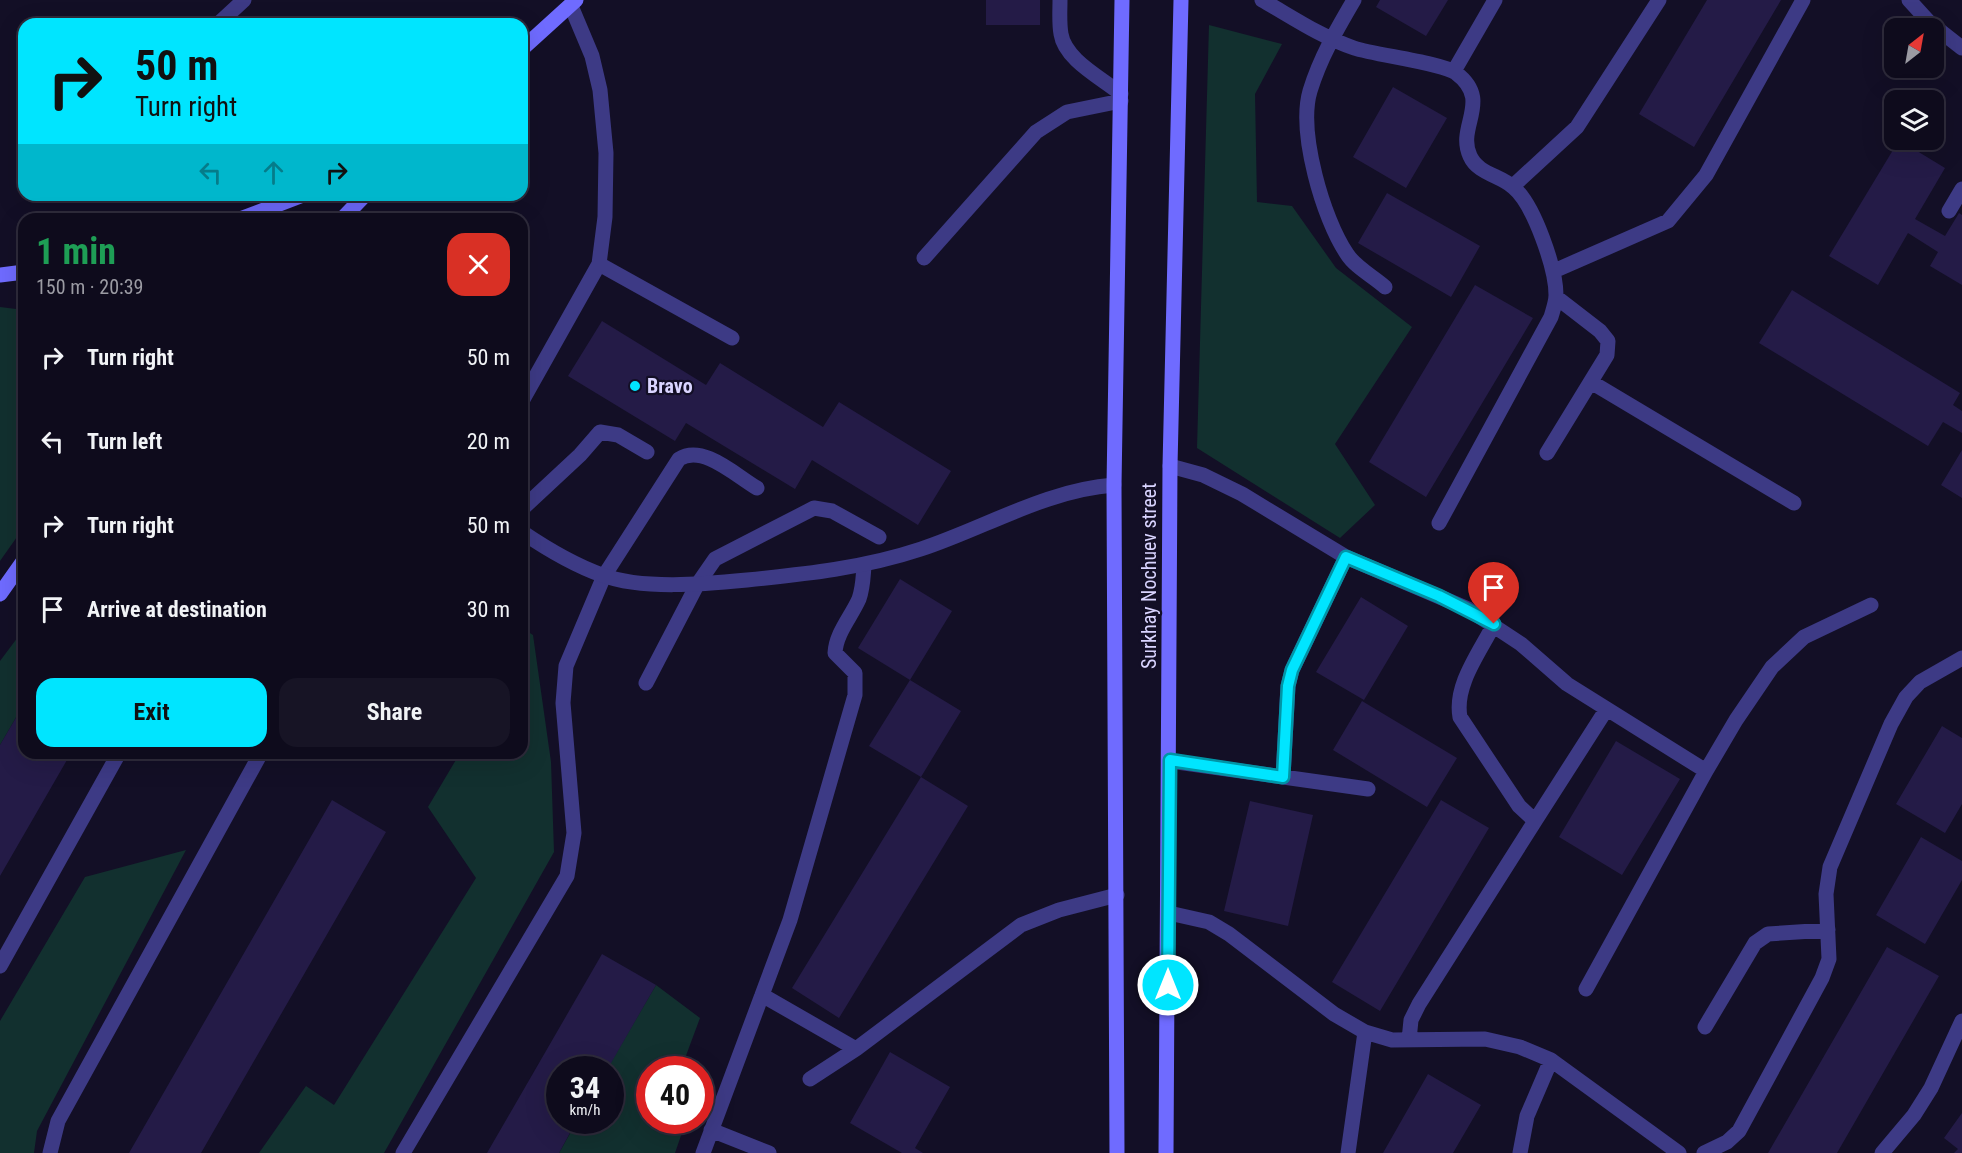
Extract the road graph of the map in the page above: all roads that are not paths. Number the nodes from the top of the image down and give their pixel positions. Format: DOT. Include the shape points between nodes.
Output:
graph roads {
  1 [pos="244,0"];
  2 [pos="1060,0"];
  3 [pos="1122,0"];
  4 [pos="1181,0"];
  5 [pos="1262,0"];
  6 [pos="1354,0"];
  7 [pos="1495,0"];
  8 [pos="1659,0"];
  9 [pos="1803,0"];
  10 [pos="1909,0"];
  11 [pos="574,3"];
  12 [pos="224,18"];
  13 [pos="1331,39"];
  14 [pos="528,44"];
  15 [pos="1962,48"];
  16 [pos="1454,71"];
  17 [pos="1121,98"];
  18 [pos="1513,186"];
  19 [pos="1962,189"];
  20 [pos="287,201"];
  21 [pos="359,201"];
  22 [pos="1949,211"];
  23 [pos="256,213"];
  24 [pos="348,213"];
  25 [pos="924,258"];
  26 [pos="599,264"];
  27 [pos="1554,272"];
  28 [pos="18,273"];
  29 [pos="0,275"];
  30 [pos="1385,287"];
  31 [pos="1556,297"];
  32 [pos="732,338"];
  33 [pos="1591,382"];
  34 [pos="528,390"];
  35 [pos="647,453"];
  36 [pos="1547,453"];
  37 [pos="1170,466"];
  38 [pos="1114,485"];
  39 [pos="757,488"];
  40 [pos="528,503"];
  41 [pos="1794,503"];
  42 [pos="1438,523"];
  43 [pos="528,536"];
  44 [pos="879,537"];
  45 [pos="1346,557"];
  46 [pos="864,566"];
  47 [pos="18,568"];
  48 [pos="604,576"];
  49 [pos="697,585"];
  50 [pos="0,594"];
  51 [pos="1871,605"];
  52 [pos="1494,624"];
  53 [pos="1962,658"];
  54 [pos="646,683"];
  55 [pos="1606,710"];
  56 [pos="115,759"];
  57 [pos="258,759"];
  58 [pos="1170,760"];
  59 [pos="1707,771"];
  60 [pos="1283,777"];
  61 [pos="1368,789"];
  62 [pos="1535,821"];
  63 [pos="1118,895"];
  64 [pos="1169,913"];
  65 [pos="1828,930"];
  66 [pos="0,966"];
  67 [pos="1586,989"];
  68 [pos="762,995"];
  69 [pos="1962,1021"];
  70 [pos="1705,1027"];
  71 [pos="1365,1032"];
  72 [pos="1409,1040"];
  73 [pos="856,1049"];
  74 [pos="1551,1060"];
  75 [pos="810,1079"];
  76 [pos="714,1122"];
  77 [pos="714,1131"];
  78 [pos="710,1134"];
  79 [pos="50,1153"];
  80 [pos="403,1153"];
  81 [pos="703,1153"];
  82 [pos="768,1153"];
  83 [pos="1117,1153"];
  84 [pos="1166,1153"];
  85 [pos="1348,1153"];
  86 [pos="1520,1153"];
  87 [pos="1679,1153"];
  88 [pos="1704,1153"];
  89 [pos="1882,1153"];
  1 -- 12 [label="street"];
  2 -- 17 [label="street" via="1060,34 1065,45"];
  3 -- 17 [label="street, Surkhay Nochuev street"];
  4 -- 37 [label="street, Surkhay Nochuev street"];
  5 -- 13 [label="street"];
  6 -- 13 [label="street"];
  7 -- 16 [label="street"];
  8 -- 18 [label="street" via="1576,128"];
  9 -- 27 [label="street" via="1706,175 1668,221"];
  10 -- 15 [label="street"];
  11 -- 14 [label="street"];
  11 -- 26 [label="street" via="600,90 606,153 605,217"];
  13 -- 16 [label="street" via="1356,49"];
  13 -- 30 [label="street" via="1309,93 1309,144 1321,202 1348,255"];
  16 -- 18 [label="street" via="1469,86 1474,100 1466,147 1470,158 1480,169"];
  17 -- 25 [label="street" via="1067,112 1036,132"];
  17 -- 38 [label="street, Surkhay Nochuev street"];
  18 -- 27 [label="street" via="1526,201"];
  19 -- 22 [label="street"];
  20 -- 23 [label="street"];
  21 -- 24 [label="street"];
  26 -- 32 [label="street"];
  26 -- 34 [label="street"];
  27 -- 31 [label="street"];
  28 -- 29 [label="street"];
  31 -- 33 [label="street" via="1608,341 1607,355"];
  31 -- 42 [label="street" via="1551,317"];
  33 -- 36 [label="street"];
  33 -- 41 [label="street"];
  35 -- 40 [label="street" via="618,435 600,432"];
  37 -- 45 [label="street" via="1203,475 1242,494"];
  37 -- 58 [label="street, Surkhay Nochuev street"];
  38 -- 46 [label="street" via="1088,487 1053,497 922,549"];
  38 -- 63 [label="street, Surkhay Nochuev street"];
  39 -- 48 [label="street" via="701,454 679,459"];
  43 -- 48 [label="street"];
  44 -- 49 [label="street" via="832,510 814,508 715,559"];
  45 -- 52 [label="street" via="1459,604"];
  45 -- 60 [label="street" via="1292,670"];
  46 -- 49 [label="street"];
  46 -- 68 [label="street" via="863,587 835,642 835,653 855,673 855,695 790,920"];
  47 -- 50 [label="street"];
  48 -- 49 [label="street"];
  48 -- 80 [label="street" via="566,666 563,703 574,833 567,876"];
  49 -- 54 [label="street"];
  51 -- 59 [label="street" via="1804,637 1786,652 1736,720"];
  52 -- 55 [label="street" via="1567,684"];
  52 -- 62 [label="street" via="1464,682 1457,702 1460,717 1519,806"];
  53 -- 65 [label="street" via="1920,682 1891,724 1830,867 1826,894"];
  55 -- 59 [label="street"];
  55 -- 62 [label="street"];
  56 -- 66 [label="street"];
  57 -- 79 [label="street" via="58,1122"];
  58 -- 60 [label="street"];
  58 -- 64 [label="street, Surkhay Nochuev street"];
  59 -- 67 [label="street"];
  60 -- 61 [label="street"];
  62 -- 72 [label="street" via="1419,1004 1411,1020"];
  63 -- 73 [label="street" via="1059,910 1022,926"];
  63 -- 83 [label="street, Surkhay Nochuev street"];
  64 -- 71 [label="street" via="1209,922 1229,934 1334,1014"];
  64 -- 84 [label="street, Surkhay Nochuev street"];
  65 -- 70 [label="street" via="1768,934 1755,943"];
  65 -- 88 [label="street" via="1829,959 1822,978 1739,1131"];
  68 -- 73 [label="street"];
  68 -- 76 [label="street"];
  69 -- 89 [label="street" via="1931,1088"];
  71 -- 72 [label="street" via="1392,1040"];
  71 -- 85 [label="street"];
  72 -- 74 [label="street" via="1485,1039"];
  73 -- 75 [label="street"];
  74 -- 86 [label="street" via="1527,1116"];
  74 -- 87 [label="street"];
  77 -- 82 [label="street"];
  78 -- 81 [label="street"];
}
